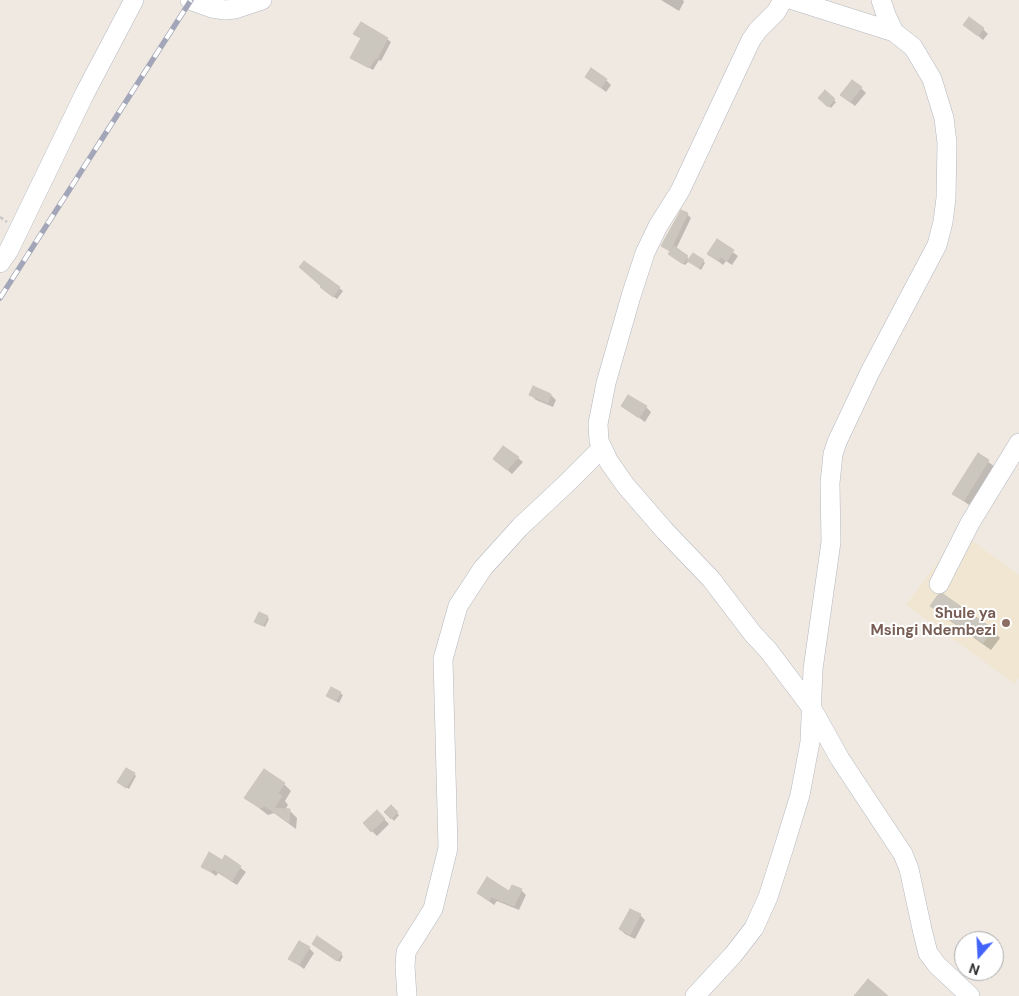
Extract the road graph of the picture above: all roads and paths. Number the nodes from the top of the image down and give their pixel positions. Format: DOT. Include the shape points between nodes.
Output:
graph roads {
  1 [pos="134,0"];
  2 [pos="190,0"];
  3 [pos="262,0"];
  4 [pos="783,0"];
  5 [pos="793,0"];
  6 [pos="881,0"];
  7 [pos="894,32"];
  8 [pos="0,264"];
  9 [pos="1019,443"];
  10 [pos="602,448"];
  11 [pos="939,584"];
  12 [pos="811,707"];
  13 [pos="697,995"];
  14 [pos="407,996"];
  15 [pos="970,996"];
  1 -- 8 [label="street"];
  2 -- 3 [label="street" via="225,10"];
  4 -- 10 [label="street" via="751,40 693,165 646,253 606,383 598,433"];
  5 -- 7 [label="street"];
  6 -- 7 [label="street"];
  7 -- 12 [label="street" via="913,47 932,79 944,118 947,143 944,214 937,244 870,372 833,454 831,542 813,669"];
  9 -- 11 [label="street" via="970,523"];
  10 -- 12 [label="street" via="626,486 712,579"];
  10 -- 14 [label="street" via="520,527 483,568 458,606 443,659 448,848 433,909 406,952"];
  12 -- 13 [label="street" via="810,742 800,795 760,916 733,955"];
  12 -- 15 [label="street" via="840,759 903,854 928,953"];
}
